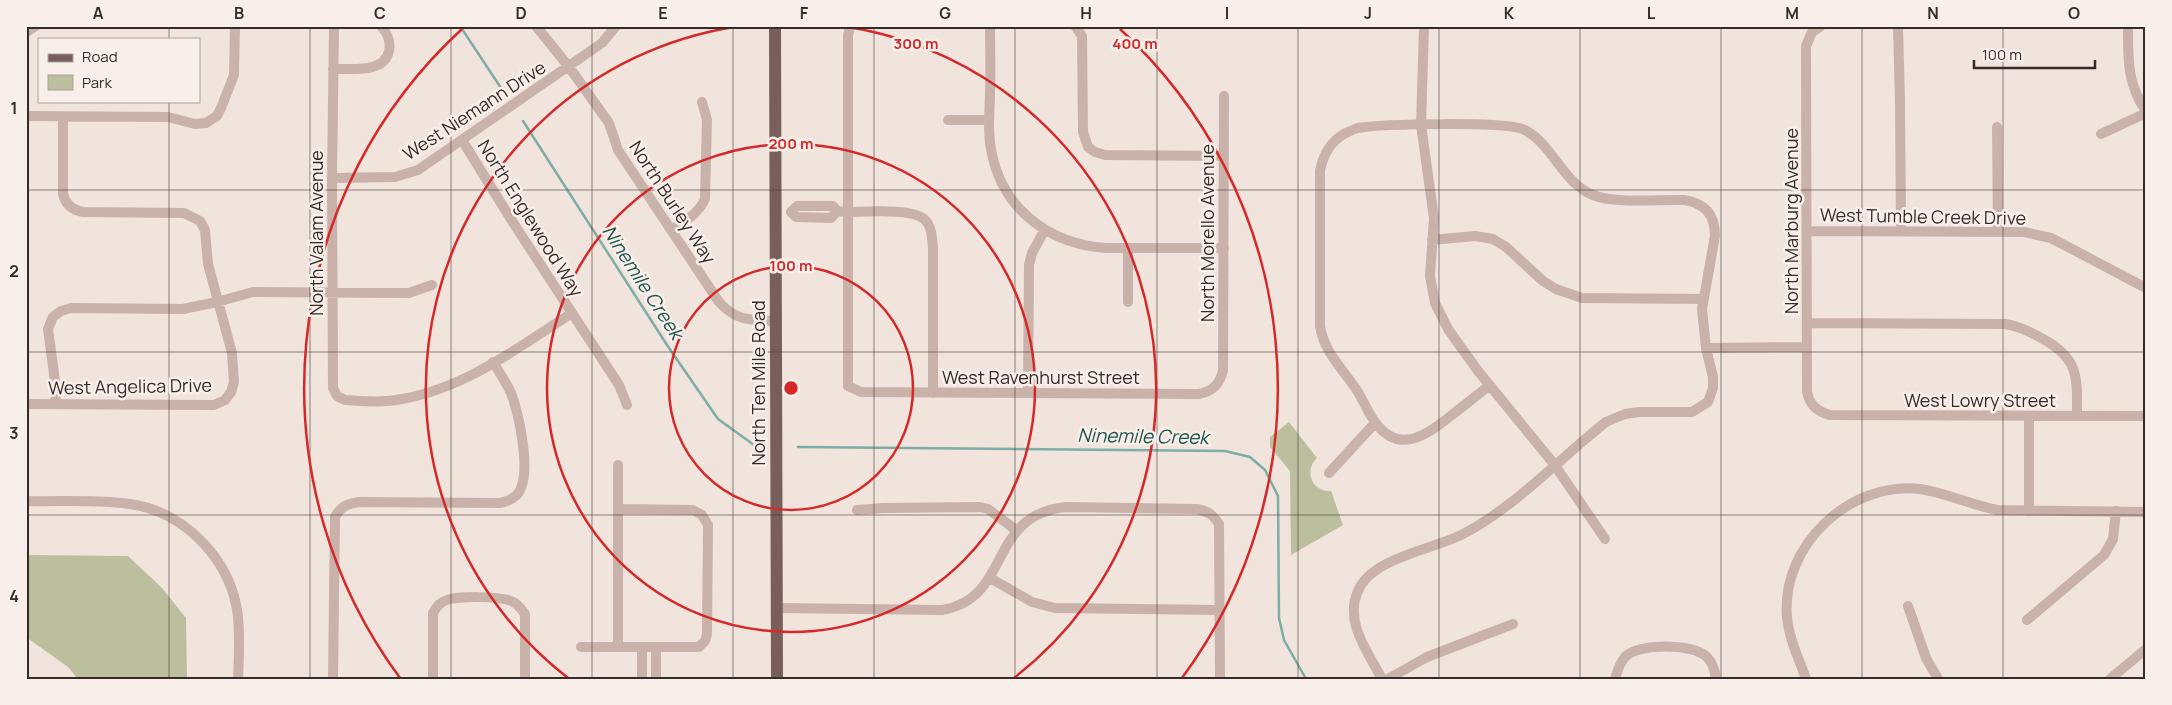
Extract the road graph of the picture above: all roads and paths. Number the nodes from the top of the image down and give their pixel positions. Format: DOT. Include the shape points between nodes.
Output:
graph roads {
  1 [pos="36,26"];
  2 [pos="235,26"];
  3 [pos="334,26"];
  4 [pos="381,26"];
  5 [pos="536,26"];
  6 [pos="616,26"];
  7 [pos="775,26"];
  8 [pos="850,26"];
  9 [pos="990,26"];
  10 [pos="1075,26"];
  11 [pos="1424,26"];
  12 [pos="1822,26"];
  13 [pos="1898,26"];
  14 [pos="2128,26"];
  15 [pos="26,32"];
  16 [pos="569,67"];
  17 [pos="333,68"];
  18 [pos="1224,96"];
  19 [pos="702,102"];
  20 [pos="2146,112"];
  21 [pos="26,116"];
  22 [pos="63,117"];
  23 [pos="948,120"];
  24 [pos="989,120"];
  25 [pos="1421,125"];
  26 [pos="1997,128"];
  27 [pos="2102,134"];
  28 [pos="462,140"];
  29 [pos="1224,156"];
  30 [pos="332,178"];
  31 [pos="842,212"];
  32 [pos="775,213"];
  33 [pos="672,230"];
  34 [pos="1044,231"];
  35 [pos="1808,231"];
  36 [pos="1901,231"];
  37 [pos="1998,232"];
  38 [pos="1432,240"];
  39 [pos="1128,248"];
  40 [pos="1224,248"];
  41 [pos="432,285"];
  42 [pos="2146,288"];
  43 [pos="332,292"];
  44 [pos="1703,299"];
  45 [pos="217,302"];
  46 [pos="1128,302"];
  47 [pos="572,314"];
  48 [pos="775,321"];
  49 [pos="1808,323"];
  50 [pos="1807,347"];
  51 [pos="1706,348"];
  52 [pos="493,362"];
  53 [pos="1223,370"];
  54 [pos="1489,386"];
  55 [pos="933,393"];
  56 [pos="1028,393"];
  57 [pos="26,404"];
  58 [pos="56,404"];
  59 [pos="627,405"];
  60 [pos="1815,409"];
  61 [pos="2029,416"];
  62 [pos="2077,416"];
  63 [pos="2146,416"];
  64 [pos="1375,423"];
  65 [pos="1554,464"];
  66 [pos="618,465"];
  67 [pos="1329,473"];
  68 [pos="26,501"];
  69 [pos="618,509"];
  70 [pos="857,510"];
  71 [pos="2029,511"];
  72 [pos="2116,511"];
  73 [pos="2146,512"];
  74 [pos="1016,530"];
  75 [pos="1605,539"];
  76 [pos="990,578"];
  77 [pos="1908,606"];
  78 [pos="776,608"];
  79 [pos="1219,610"];
  80 [pos="2027,620"];
  81 [pos="1513,624"];
  82 [pos="618,647"];
  83 [pos="656,647"];
  84 [pos="581,648"];
  85 [pos="642,648"];
  86 [pos="2146,649"];
  87 [pos="333,678"];
  88 [pos="238,679"];
  89 [pos="432,679"];
  90 [pos="526,679"];
  91 [pos="642,679"];
  92 [pos="656,679"];
  93 [pos="777,679"];
  94 [pos="1220,679"];
  95 [pos="1382,679"];
  96 [pos="1388,679"];
  97 [pos="1615,679"];
  98 [pos="1716,679"];
  99 [pos="1806,679"];
  100 [pos="1938,679"];
  101 [pos="2110,679"];
  1 -- 15 [label="street"];
  2 -- 22 [label="street" via="234,74 222,108 206,123 195,124 168,117"];
  3 -- 17 [label="street, North Valam Avenue"];
  4 -- 17 [label="street" via="390,46 382,64 373,68"];
  5 -- 16 [label="street, North Burley Way"];
  6 -- 16 [label="street, West Niemann Drive" via="602,43"];
  7 -- 32 [label="main road, North Ten Mile Road"];
  8 -- 31 [label="street"];
  9 -- 24 [label="street"];
  10 -- 29 [label="street" via="1082,36 1083,132 1088,147 1104,155"];
  11 -- 25 [label="street"];
  12 -- 35 [label="street, North Marburg Avenue" via="1812,32 1806,46"];
  13 -- 36 [label="street"];
  14 -- 20 [label="street" via="2130,79"];
  16 -- 28 [label="street, West Niemann Drive"];
  16 -- 33 [label="street, North Burley Way" via="609,123 618,150"];
  17 -- 30 [label="street, North Valam Avenue"];
  18 -- 29 [label="street, North Morello Avenue"];
  19 -- 33 [label="street" via="707,120 705,199 694,215"];
  20 -- 27 [label="street"];
  21 -- 22 [label="street"];
  22 -- 45 [label="street" via="64,200 83,212 184,213 200,221 205,230 208,264"];
  23 -- 24 [label="street"];
  24 -- 34 [label="street" via="990,149 999,177 1013,201"];
  25 -- 38 [label="street" via="1434,218"];
  25 -- 44 [label="street" via="1508,125 1524,129 1540,141 1575,183 1594,195 1612,199 1684,200 1703,206 1715,225"];
  25 -- 64 [label="street" via="1358,128 1346,133 1331,145 1320,171 1322,336 1329,353 1358,392"];
  26 -- 37 [label="street"];
  28 -- 30 [label="street, West Niemann Drive" via="428,164 407,174 384,178"];
  28 -- 47 [label="street, North Englewood Way"];
  29 -- 40 [label="street, North Morello Avenue"];
  30 -- 43 [label="street, North Valam Avenue"];
  31 -- 32 [label="street" via="831,218"];
  31 -- 55 [label="street" via="912,214 924,218 931,228"];
  31 -- 55 [label="street, West Ravenhurst Street" via="848,386 862,392"];
  32 -- 48 [label="main road, North Ten Mile Road"];
  33 -- 48 [label="street, North Burley Way" via="727,311 750,320"];
  34 -- 39 [label="street" via="1087,246"];
  34 -- 56 [label="street" via="1029,265"];
  35 -- 36 [label="street, West Tumble Creek Drive"];
  35 -- 49 [label="street, North Marburg Avenue"];
  36 -- 37 [label="street, West Tumble Creek Drive"];
  37 -- 42 [label="street, West Tumble Creek Drive" via="2024,232 2051,238"];
  38 -- 44 [label="street" via="1475,236 1493,239 1543,281 1561,292 1582,298"];
  38 -- 54 [label="street" via="1430,276 1435,303 1448,329"];
  39 -- 40 [label="street"];
  39 -- 46 [label="street"];
  40 -- 53 [label="street, North Morello Avenue"];
  41 -- 43 [label="street" via="409,293"];
  43 -- 45 [label="street" via="253,292"];
  43 -- 52 [label="street, North Valam Avenue" via="333,388 336,396 345,400 400,400 442,389"];
  44 -- 51 [label="street"];
  45 -- 58 [label="street" via="183,309 70,308 61,311 53,317 48,329"];
  45 -- 58 [label="street, West Angelica Drive" via="232,353 234,382 225,400 214,405"];
  47 -- 52 [label="street"];
  47 -- 59 [label="street, North Englewood Way" via="619,385"];
  48 -- 78 [label="main road, North Ten Mile Road"];
  49 -- 50 [label="street, North Marburg Avenue"];
  49 -- 62 [label="street" via="2005,324 2023,328 2060,348 2072,363 2077,382"];
  50 -- 51 [label="street"];
  50 -- 60 [label="street, North Marburg Avenue" via="1807,392"];
  51 -- 65 [label="street" via="1713,377 1708,402 1682,414 1640,412 1615,417"];
  52 -- 87 [label="street" via="512,394 521,432 521,488 516,496 500,503 348,503 339,508 335,517"];
  53 -- 56 [label="street, West Ravenhurst Street" via="1216,387 1198,394"];
  54 -- 64 [label="street" via="1422,438 1401,440"];
  54 -- 65 [label="street"];
  55 -- 56 [label="street, West Ravenhurst Street"];
  57 -- 58 [label="street, West Angelica Drive"];
  60 -- 61 [label="street, West Lowry Street" via="1830,415"];
  61 -- 62 [label="street, West Lowry Street"];
  61 -- 71 [label="street"];
  62 -- 63 [label="street, West Lowry Street"];
  64 -- 67 [label="street"];
  65 -- 75 [label="street"];
  65 -- 95 [label="street" via="1489,519 1456,537 1385,564 1363,581 1355,598 1353,617"];
  66 -- 69 [label="street"];
  68 -- 88 [label="street" via="121,503 143,507 182,525 205,544 229,583 238,616"];
  69 -- 82 [label="street"];
  69 -- 83 [label="street" via="693,510 702,515 708,525 708,634 705,642 699,647"];
  70 -- 74 [label="street" via="988,508"];
  71 -- 72 [label="street"];
  71 -- 99 [label="street" via="1977,506 1920,489 1889,490 1862,498 1834,515 1803,549 1790,586 1787,616 1791,638"];
  72 -- 73 [label="street"];
  72 -- 80 [label="street" via="2113,539 2104,555"];
  74 -- 76 [label="street"];
  74 -- 79 [label="street" via="1039,514 1066,507 1206,511 1219,524"];
  76 -- 78 [label="street" via="969,601 942,610"];
  76 -- 79 [label="street" via="1032,602 1055,608"];
  77 -- 100 [label="street" via="1926,658"];
  78 -- 93 [label="main road, North Ten Mile Road"];
  79 -- 94 [label="street"];
  81 -- 96 [label="street" via="1427,657"];
  82 -- 84 [label="street"];
  82 -- 85 [label="street"];
  83 -- 85 [label="street"];
  83 -- 92 [label="street"];
  85 -- 91 [label="street"];
  86 -- 101 [label="street"];
  89 -- 90 [label="street" via="433,613 445,600 456,598 503,599 520,606 525,614"];
  97 -- 98 [label="street" via="1624,658 1637,649 1648,647 1698,651 1708,658"];
}
